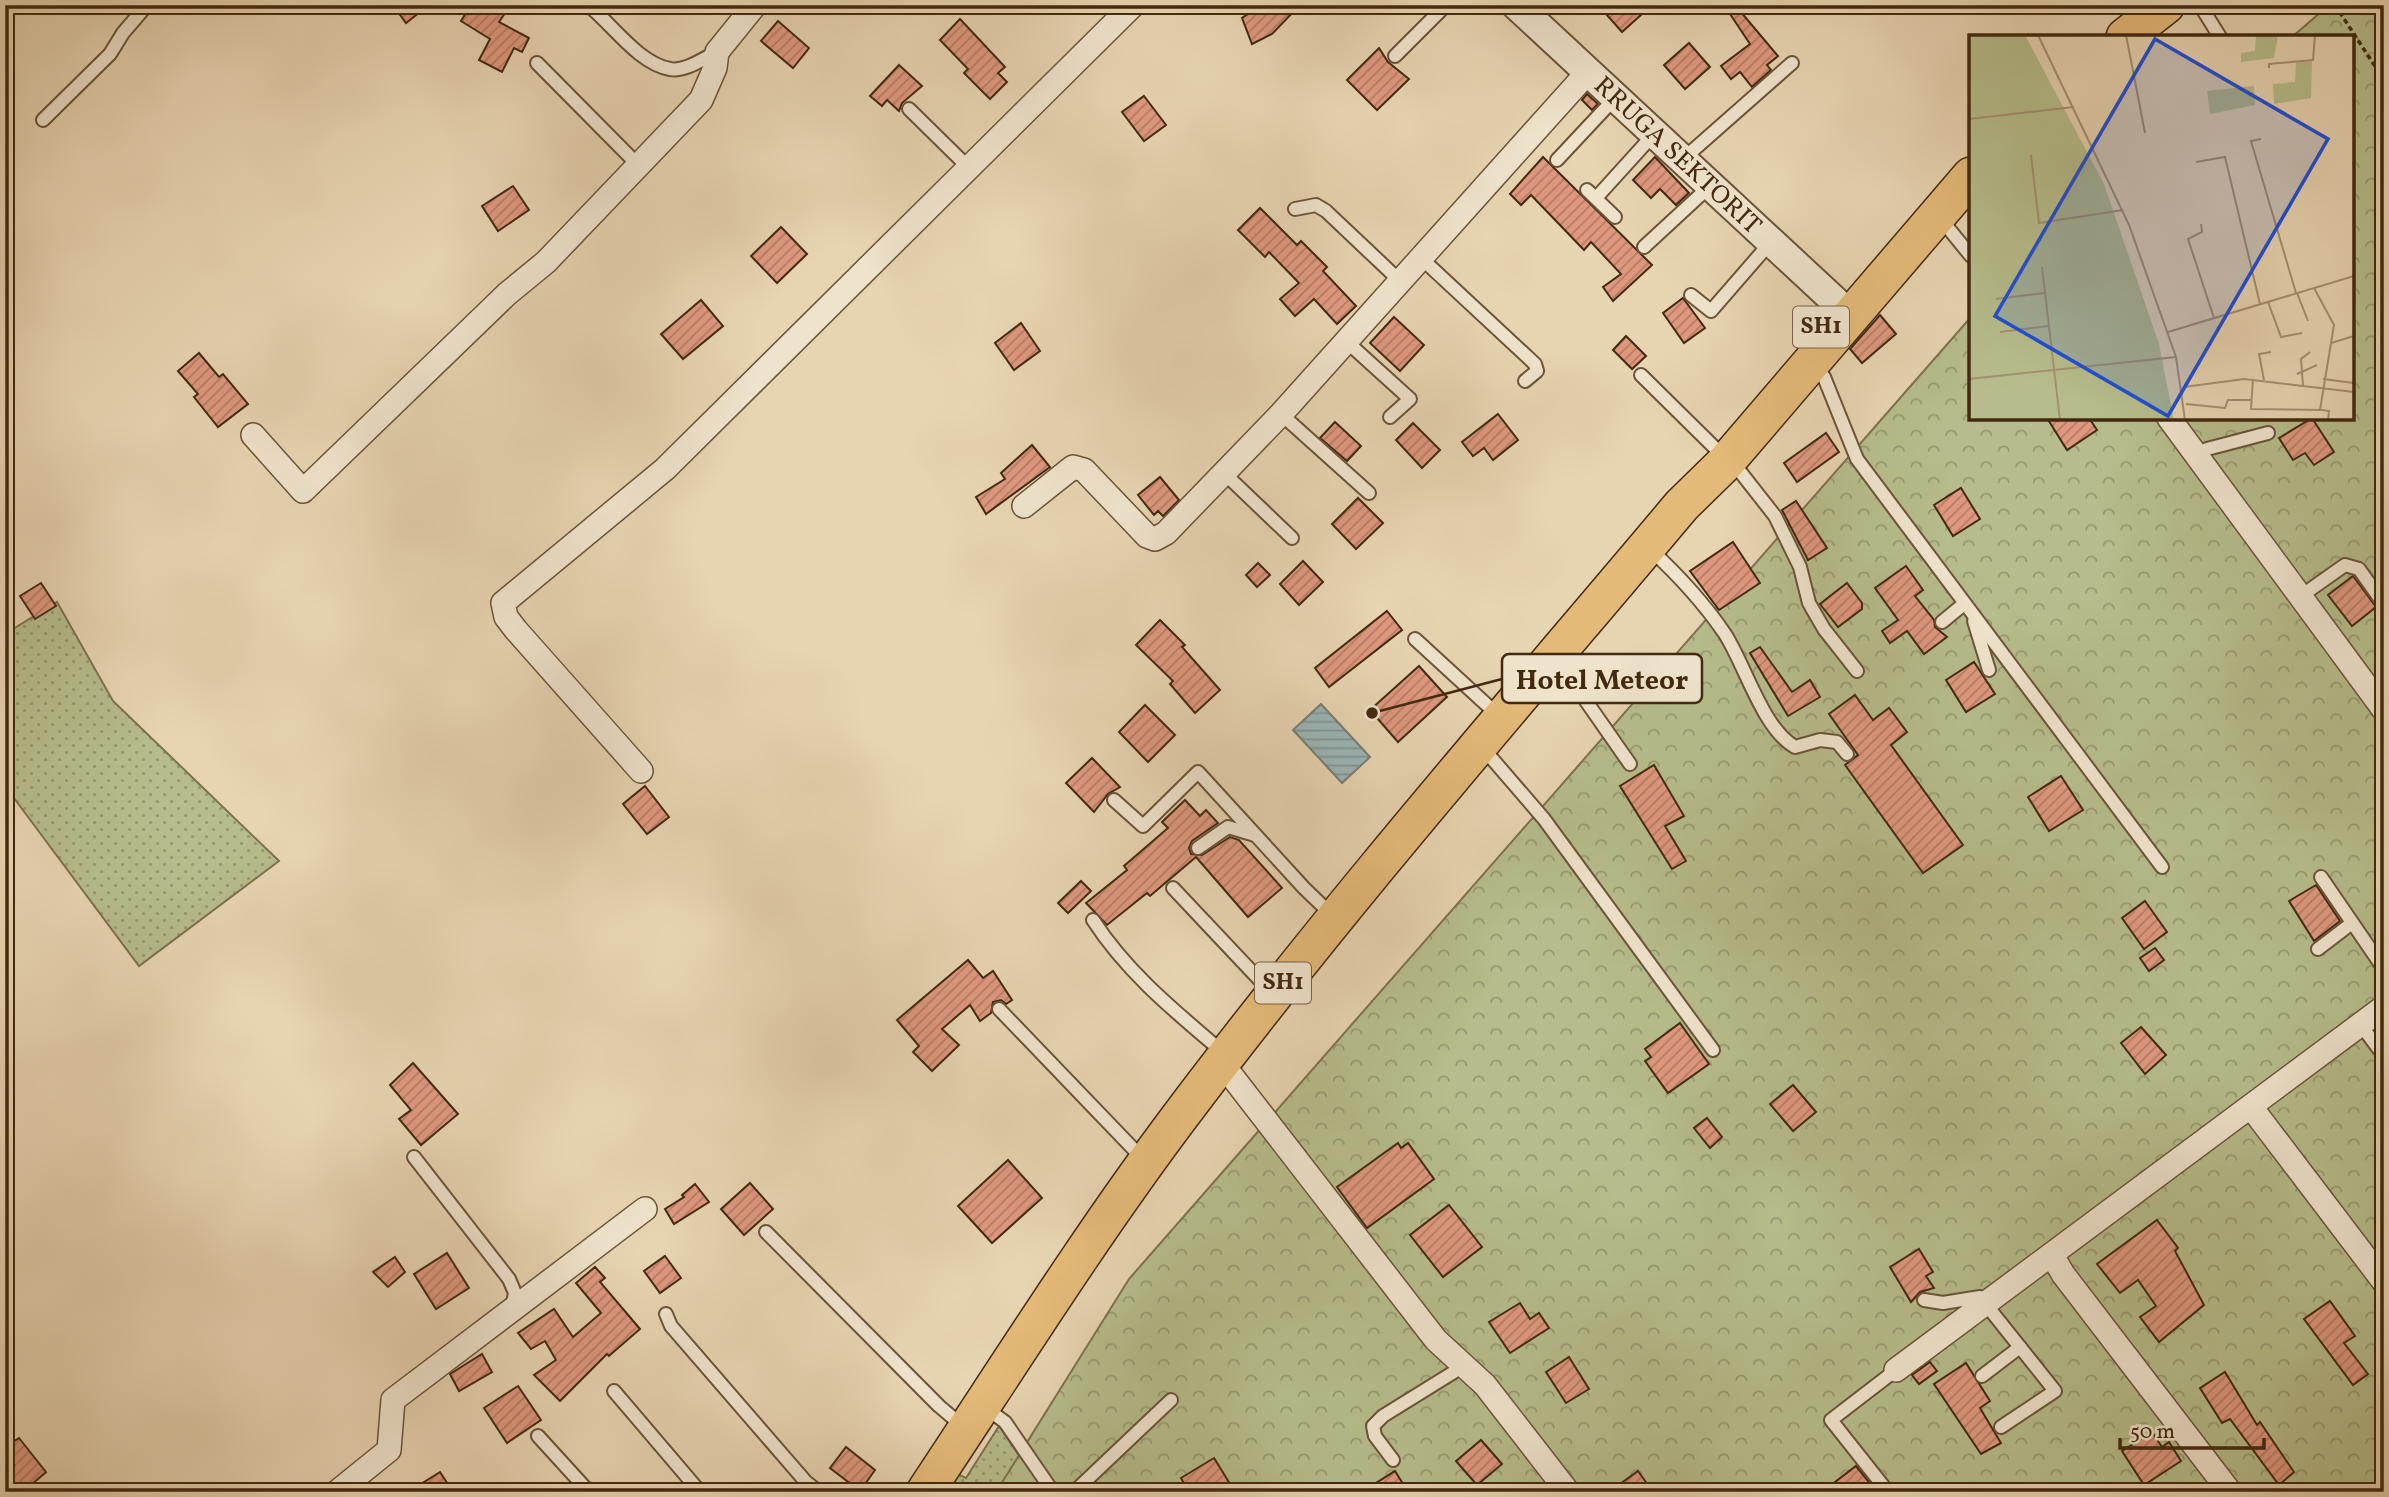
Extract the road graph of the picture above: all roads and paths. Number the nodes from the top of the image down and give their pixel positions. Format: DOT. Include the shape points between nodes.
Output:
graph roads {
  1 [pos="147,5"];
  2 [pos="235,5"];
  3 [pos="245,5"];
  4 [pos="588,5"];
  5 [pos="755,5"];
  6 [pos="1133,5"];
  7 [pos="1446,5"];
  8 [pos="1516,5"];
  9 [pos="2200,5"];
  10 [pos="2335,5"];
  11 [pos="2144,12"];
  12 [pos="2109,35"];
  13 [pos="2219,35"];
  14 [pos="717,52"];
  15 [pos="1395,56"];
  16 [pos="537,63"];
  17 [pos="1792,64"];
  18 [pos="1588,72"];
  19 [pos="2384,80"];
  20 [pos="1615,98"];
  21 [pos="909,109"];
  22 [pos="43,120"];
  23 [pos="1654,135"];
  24 [pos="1557,160"];
  25 [pos="1681,160"];
  26 [pos="1969,160"];
  27 [pos="639,166"];
  28 [pos="969,168"];
  29 [pos="1969,178"];
  30 [pos="1710,186"];
  31 [pos="1295,209"];
  32 [pos="1936,214"];
  33 [pos="1615,217"];
  34 [pos="1770,243"];
  35 [pos="1644,247"];
  36 [pos="1969,254"];
  37 [pos="1420,257"];
  38 [pos="1400,281"];
  39 [pos="1691,295"];
  40 [pos="1844,311"];
  41 [pos="1346,341"];
  42 [pos="1810,362"];
  43 [pos="1642,375"];
  44 [pos="1525,381"];
  45 [pos="1281,414"];
  46 [pos="1390,417"];
  47 [pos="2170,420"];
  48 [pos="2268,433"];
  49 [pos="253,435"];
  50 [pos="1723,454"];
  51 [pos="2196,455"];
  52 [pos="1224,474"];
  53 [pos="1369,493"];
  54 [pos="1024,506"];
  55 [pos="1292,538"];
  56 [pos="1647,546"];
  57 [pos="2301,596"];
  58 [pos="2381,600"];
  59 [pos="1968,609"];
  60 [pos="1942,622"];
  61 [pos="1415,639"];
  62 [pos="1555,656"];
  63 [pos="1989,670"];
  64 [pos="1857,671"];
  65 [pos="2384,710"];
  66 [pos="1491,732"];
  67 [pos="1847,754"];
  68 [pos="1630,764"];
  69 [pos="641,771"];
  70 [pos="1114,800"];
  71 [pos="1255,835"];
  72 [pos="1198,848"];
  73 [pos="2162,867"];
  74 [pos="2320,877"];
  75 [pos="1172,888"];
  76 [pos="1336,918"];
  77 [pos="1093,920"];
  78 [pos="2352,923"];
  79 [pos="2318,949"];
  80 [pos="2384,969"];
  81 [pos="1274,995"];
  82 [pos="2384,1007"];
  83 [pos="999,1009"];
  84 [pos="2360,1024"];
  85 [pos="1713,1050"];
  86 [pos="2384,1056"];
  87 [pos="1224,1059"];
  88 [pos="2251,1107"];
  89 [pos="414,1157"];
  90 [pos="1147,1162"];
  91 [pos="645,1209"];
  92 [pos="766,1232"];
  93 [pos="2052,1255"];
  94 [pos="2384,1282"];
  95 [pos="1924,1300"];
  96 [pos="1987,1305"];
  97 [pos="510,1311"];
  98 [pos="666,1314"];
  99 [pos="2020,1347"];
  100 [pos="1462,1367"];
  101 [pos="1896,1370"];
  102 [pos="1982,1377"];
  103 [pos="614,1391"];
  104 [pos="1171,1401"];
  105 [pos="975,1417"];
  106 [pos="2001,1427"];
  107 [pos="538,1436"];
  108 [pos="1393,1460"];
  109 [pos="337,1492"];
  110 [pos="589,1492"];
  111 [pos="700,1492"];
  112 [pos="819,1492"];
  113 [pos="925,1492"];
  114 [pos="1053,1492"];
  115 [pos="1074,1492"];
  116 [pos="1568,1492"];
  117 [pos="1888,1492"];
  118 [pos="2230,1492"];
  1 -- 22 [label="lane" via="110,54"];
  2 -- 3 [label="lane"];
  4 -- 14 [label="lane" via="645,57 671,69"];
  5 -- 14 [label="street"];
  6 -- 28 [label="street"];
  7 -- 15 [label="lane"];
  8 -- 18 [label="street, RRUGA SEKTORIT"];
  9 -- 13 [label="lane"];
  10 -- 19 [label="path"];
  11 -- 12 [label="main road"];
  14 -- 27 [label="street" via="716,68 702,100"];
  16 -- 27 [label="lane"];
  17 -- 25 [label="lane"];
  18 -- 20 [label="street, RRUGA SEKTORIT"];
  18 -- 37 [label="street"];
  20 -- 23 [label="street, RRUGA SEKTORIT"];
  20 -- 24 [label="lane"];
  21 -- 28 [label="lane"];
  23 -- 25 [label="street, RRUGA SEKTORIT"];
  23 -- 33 [label="lane" via="1591,194"];
  25 -- 30 [label="street, RRUGA SEKTORIT"];
  26 -- 40 [label="main road, SH1"];
  27 -- 49 [label="street" via="546,262 303,491"];
  28 -- 69 [label="street" via="665,469 503,603 516,630"];
  29 -- 32 [label="main road, SH1"];
  30 -- 34 [label="street, RRUGA SEKTORIT"];
  30 -- 35 [label="lane"];
  31 -- 38 [label="lane" via="1316,205 1326,211"];
  32 -- 36 [label="lane"];
  32 -- 40 [label="main road, SH1"];
  34 -- 39 [label="lane" via="1711,311"];
  34 -- 40 [label="street, RRUGA SEKTORIT"];
  37 -- 38 [label="street"];
  37 -- 44 [label="lane" via="1535,364 1537,371"];
  38 -- 41 [label="street"];
  40 -- 42 [label="main road, SH1"];
  40 -- 50 [label="main road, SH1"];
  41 -- 45 [label="street"];
  41 -- 46 [label="lane" via="1410,399"];
  42 -- 50 [label="main road, SH1"];
  42 -- 59 [label="lane" via="1824,377 1857,458"];
  43 -- 50 [label="lane"];
  45 -- 52 [label="street"];
  45 -- 53 [label="lane"];
  47 -- 51 [label="street"];
  48 -- 51 [label="lane"];
  50 -- 56 [label="main road, SH1"];
  50 -- 64 [label="lane" via="1775,516 1800,567 1809,603"];
  51 -- 57 [label="street"];
  52 -- 54 [label="street" via="1155,539 1138,529 1078,468 1070,468"];
  52 -- 55 [label="lane"];
  56 -- 62 [label="main road, SH1"];
  56 -- 67 [label="lane" via="1724,632 1782,740 1795,747 1820,740 1836,742"];
  57 -- 58 [label="lane" via="2346,565 2359,569"];
  57 -- 65 [label="street"];
  59 -- 60 [label="lane"];
  59 -- 63 [label="lane"];
  59 -- 73 [label="lane"];
  61 -- 66 [label="lane"];
  62 -- 66 [label="main road, SH1"];
  62 -- 68 [label="lane"];
  66 -- 76 [label="main road, SH1"];
  66 -- 85 [label="lane" via="1544,819"];
  70 -- 71 [label="lane" via="1143,826 1198,772"];
  71 -- 72 [label="lane" via="1228,827"];
  71 -- 76 [label="lane"];
  74 -- 78 [label="lane"];
  75 -- 81 [label="lane"];
  76 -- 81 [label="main road, SH1"];
  77 -- 87 [label="lane" via="1132,971"];
  78 -- 79 [label="lane"];
  78 -- 80 [label="lane"];
  81 -- 87 [label="main road, SH1"];
  82 -- 84 [label="street"];
  83 -- 90 [label="lane"];
  84 -- 86 [label="lane"];
  84 -- 88 [label="street"];
  87 -- 90 [label="main road, SH1"];
  87 -- 100 [label="street" via="1436,1340"];
  88 -- 93 [label="street"];
  88 -- 94 [label="street"];
  89 -- 97 [label="lane" via="509,1279 515,1293"];
  90 -- 105 [label="main road, SH1"];
  91 -- 97 [label="street"];
  92 -- 105 [label="lane" via="939,1406"];
  93 -- 96 [label="street"];
  93 -- 118 [label="street"];
  95 -- 96 [label="lane" via="1943,1303 1980,1297"];
  96 -- 99 [label="lane"];
  96 -- 101 [label="street"];
  97 -- 109 [label="street" via="393,1400 388,1450"];
  98 -- 112 [label="lane" via="671,1326"];
  99 -- 102 [label="lane"];
  99 -- 106 [label="lane" via="2054,1391"];
  100 -- 108 [label="lane" via="1373,1426"];
  100 -- 116 [label="street" via="1485,1385"];
  101 -- 117 [label="lane" via="1831,1420"];
  103 -- 111 [label="lane"];
  104 -- 115 [label="lane"];
  105 -- 113 [label="main road, SH1"];
  105 -- 114 [label="lane" via="1005,1422"];
  107 -- 110 [label="lane"];
}
